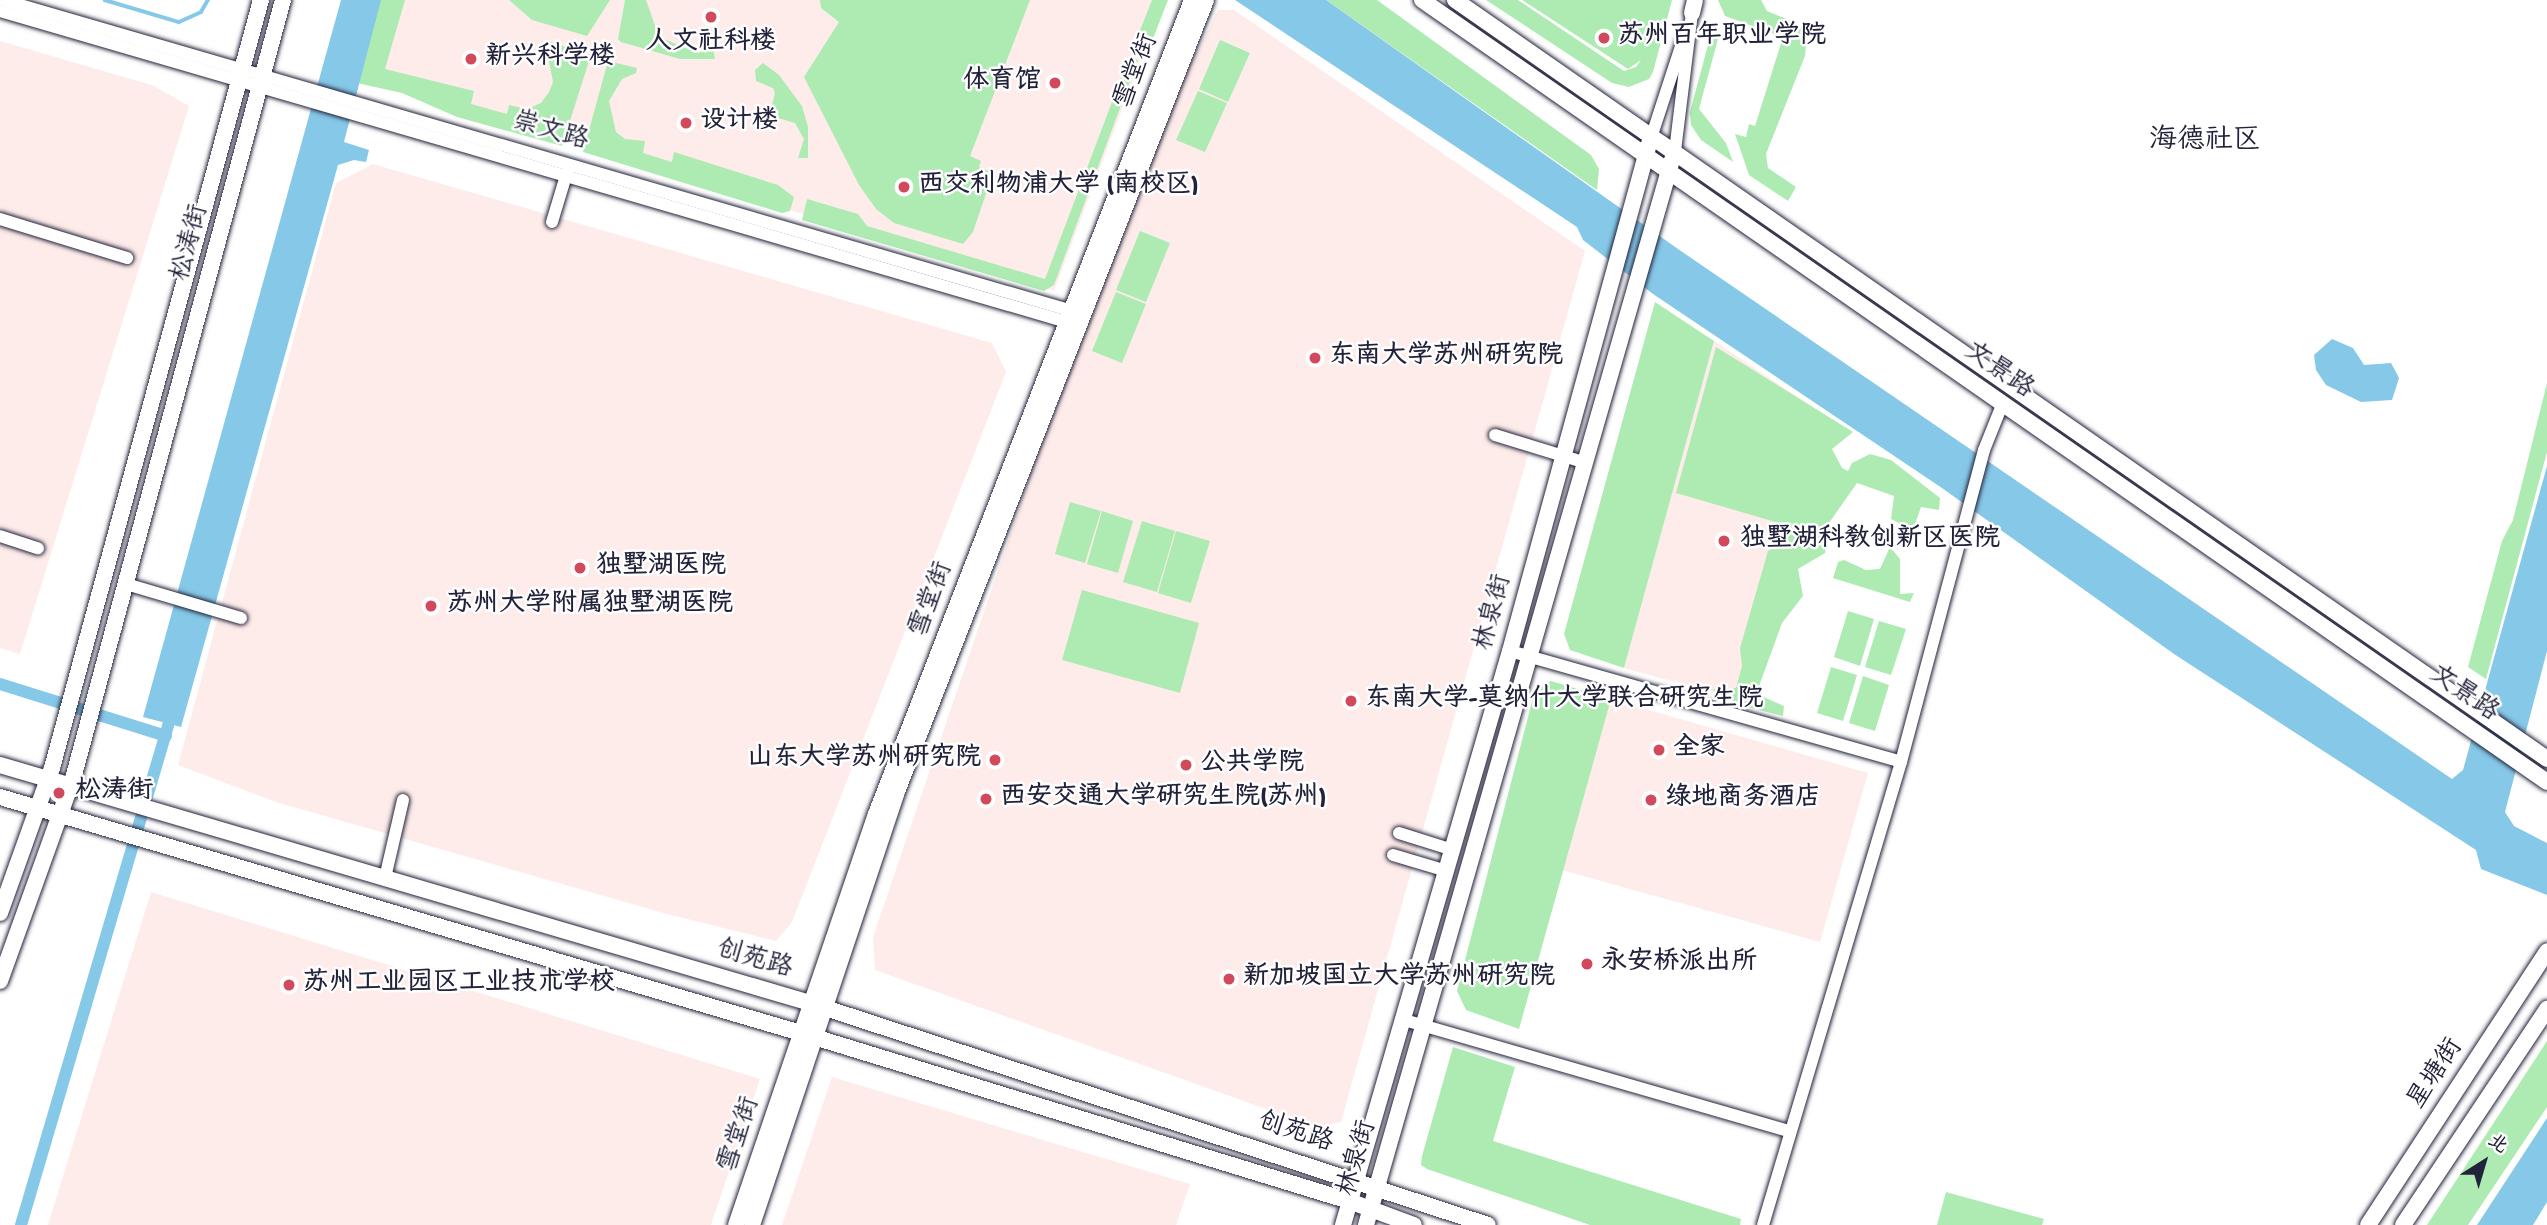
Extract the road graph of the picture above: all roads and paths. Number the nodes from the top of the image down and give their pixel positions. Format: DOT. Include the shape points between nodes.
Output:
graph roads {
  1 [pos="3,0"];
  2 [pos="261,0"];
  3 [pos="284,0"];
  4 [pos="1192,0"];
  5 [pos="1206,0"];
  6 [pos="1422,0"];
  7 [pos="1455,0"];
  8 [pos="1694,6"];
  9 [pos="0,11"];
  10 [pos="240,74"];
  11 [pos="261,80"];
  12 [pos="1652,135"];
  13 [pos="1675,151"];
  14 [pos="1647,154"];
  15 [pos="568,168"];
  16 [pos="1669,170"];
  17 [pos="0,219"];
  18 [pos="553,219"];
  19 [pos="127,258"];
  20 [pos="1075,318"];
  21 [pos="2002,405"];
  22 [pos="1495,435"];
  23 [pos="1562,457"];
  24 [pos="1583,462"];
  25 [pos="0,536"];
  26 [pos="38,548"];
  27 [pos="126,584"];
  28 [pos="241,618"];
  29 [pos="1510,651"];
  30 [pos="1532,659"];
  31 [pos="2547,759"];
  32 [pos="1901,762"];
  33 [pos="0,765"];
  34 [pos="48,780"];
  35 [pos="2547,782"];
  36 [pos="70,786"];
  37 [pos="0,797"];
  38 [pos="403,800"];
  39 [pos="38,808"];
  40 [pos="60,815"];
  41 [pos="1399,833"];
  42 [pos="1453,850"];
  43 [pos="1392,855"];
  44 [pos="1447,871"];
  45 [pos="385,878"];
  46 [pos="0,913"];
  47 [pos="2547,951"];
  48 [pos="0,981"];
  49 [pos="818,1006"];
  50 [pos="2547,1009"];
  51 [pos="1404,1020"];
  52 [pos="1424,1027"];
  53 [pos="809,1035"];
  54 [pos="1790,1130"];
  55 [pos="1356,1179"];
  56 [pos="1377,1186"];
  57 [pos="1349,1201"];
  58 [pos="1368,1217"];
  59 [pos="736,1225"];
  60 [pos="752,1225"];
  61 [pos="1343,1225"];
  62 [pos="1415,1225"];
  63 [pos="1488,1225"];
  64 [pos="1763,1225"];
  65 [pos="2368,1225"];
  66 [pos="2403,1225"];
  1 -- 10 [label="street, 崇文路"];
  2 -- 10 [label="main road, 松涛街"];
  3 -- 11 [label="main road, 松涛街"];
  4 -- 20 [label="main road, 雪堂街"];
  5 -- 20 [label="main road, 雪堂街"];
  6 -- 14 [label="main road, 文景路"];
  7 -- 12 [label="main road, 文景路"];
  8 -- 12 [label="street, 林泉街"];
  8 -- 13 [label="street, 林泉街"];
  9 -- 10 [label="street, 崇文路"];
  10 -- 11 [label="street, 崇文路"];
  10 -- 34 [label="main road, 松涛街"];
  11 -- 15 [label="street, 崇文路"];
  11 -- 27 [label="main road, 松涛街"];
  12 -- 13 [label="main road, 文景路"];
  12 -- 14 [label="main road, 林泉街"];
  13 -- 16 [label="main road, 林泉街"];
  13 -- 31 [label="main road, 文景路" via="1734,197"];
  14 -- 16 [label="main road, 文景路"];
  14 -- 23 [label="main road, 林泉街"];
  15 -- 18 [label="street"];
  15 -- 20 [label="street, 崇文路"];
  16 -- 21 [label="main road, 文景路"];
  16 -- 24 [label="main road, 林泉街"];
  17 -- 19 [label="street"];
  20 -- 49 [label="main road, 雪堂街" via="876,814"];
  21 -- 32 [label="street" via="1984,450"];
  21 -- 35 [label="main road, 文景路"];
  22 -- 23 [label="street"];
  23 -- 24 [label="street"];
  23 -- 29 [label="main road, 林泉街"];
  24 -- 30 [label="main road, 林泉街"];
  25 -- 26 [label="street"];
  27 -- 28 [label="street"];
  27 -- 36 [label="main road, 松涛街"];
  29 -- 30 [label="street"];
  29 -- 42 [label="main road, 林泉街"];
  30 -- 32 [label="street"];
  30 -- 52 [label="main road, 林泉街"];
  32 -- 54 [label="street"];
  33 -- 34 [label="main road, 创苑路"];
  34 -- 36 [label="main road, 创苑路"];
  34 -- 39 [label="main road, 松涛街"];
  36 -- 40 [label="main road, 松涛街"];
  36 -- 45 [label="main road, 创苑路"];
  37 -- 39 [label="main road, 创苑路"];
  38 -- 45 [label="street"];
  39 -- 40 [label="main road, 创苑路"];
  39 -- 46 [label="main road, 松涛街"];
  40 -- 48 [label="main road, 松涛街"];
  40 -- 53 [label="main road, 创苑路"];
  41 -- 42 [label="street"];
  42 -- 44 [label="main road, 林泉街"];
  43 -- 44 [label="street"];
  44 -- 51 [label="main road, 林泉街"];
  45 -- 49 [label="main road, 创苑路"];
  47 -- 65 [label="main road, 星塘街"];
  49 -- 53 [label="main road, 雪堂街"];
  49 -- 55 [label="main road, 创苑路"];
  50 -- 66 [label="main road, 星塘街"];
  51 -- 52 [label="street"];
  51 -- 55 [label="main road, 林泉街"];
  52 -- 54 [label="street"];
  52 -- 56 [label="main road, 林泉街"];
  53 -- 57 [label="main road, 创苑路"];
  53 -- 59 [label="main road, 雪堂街"];
  53 -- 60 [label="main road, 雪堂街"];
  54 -- 64 [label="street"];
  55 -- 56 [label="main road, 创苑路"];
  55 -- 57 [label="main road, 林泉街"];
  56 -- 58 [label="main road, 林泉街"];
  56 -- 63 [label="main road, 创苑路"];
  57 -- 58 [label="main road, 创苑路"];
  57 -- 61 [label="main road, 林泉街"];
  58 -- 62 [label="main road, 创苑路"];
}
